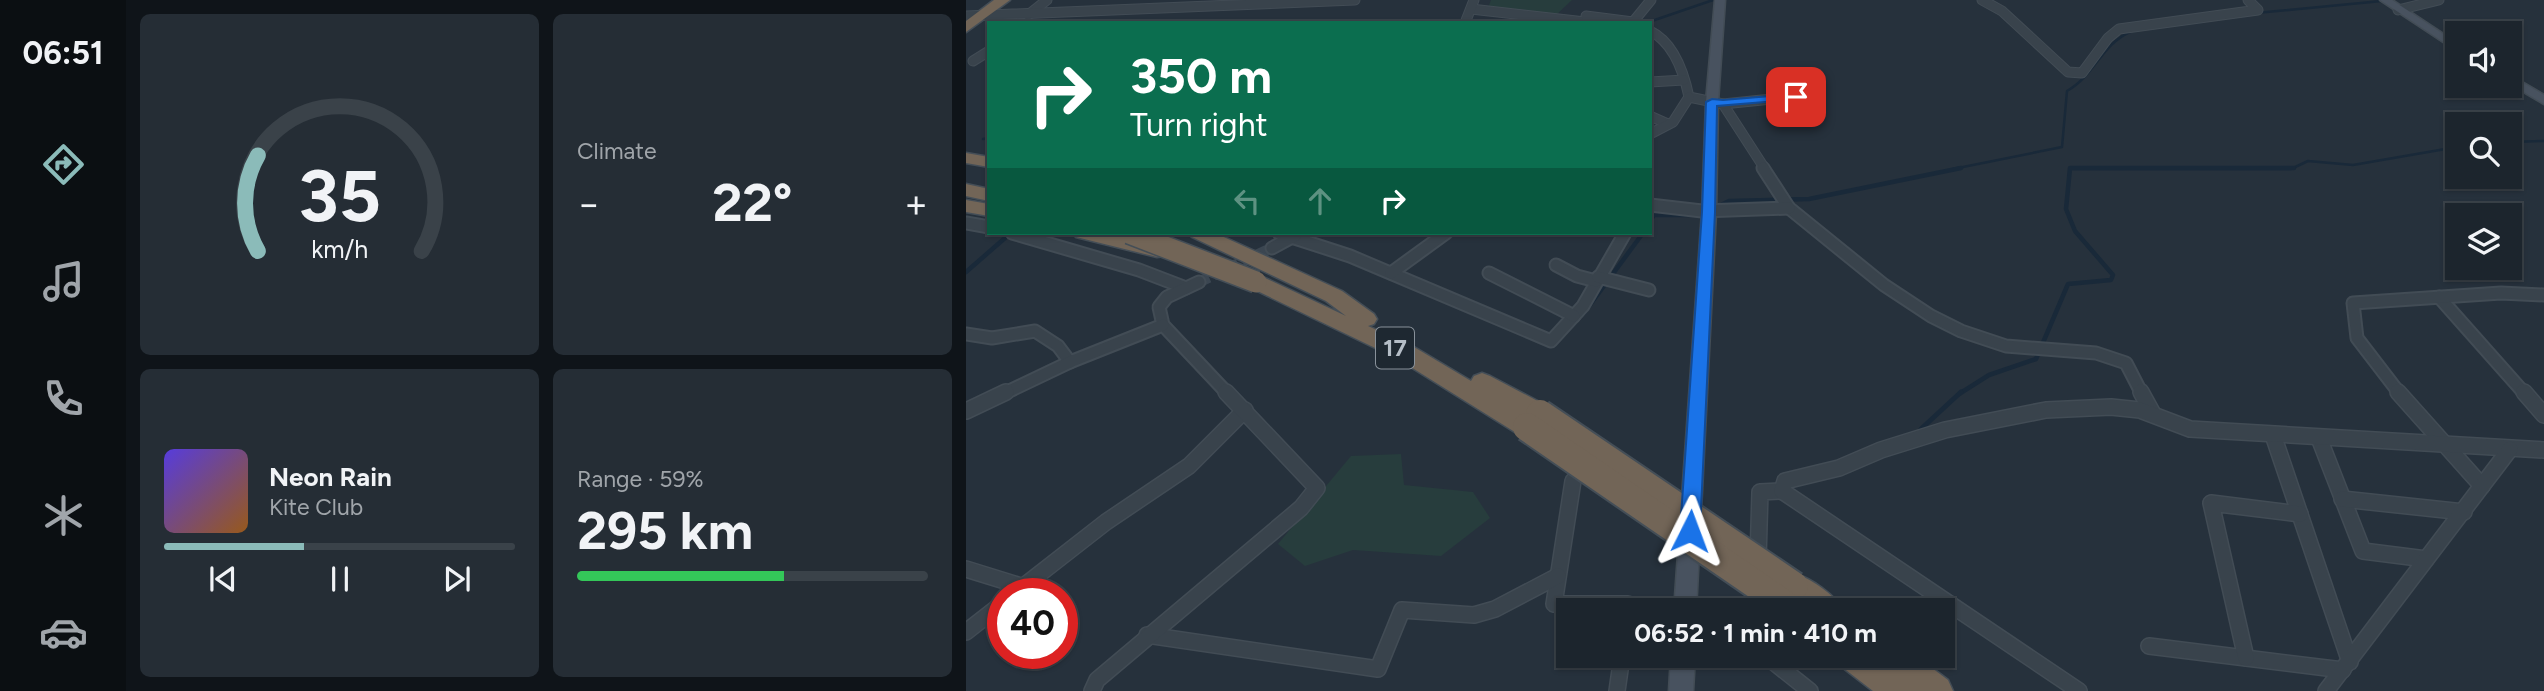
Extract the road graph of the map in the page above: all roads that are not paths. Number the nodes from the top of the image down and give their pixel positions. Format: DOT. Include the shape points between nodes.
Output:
graph roads {
  1 [pos="990,0"];
  2 [pos="1003,0"];
  3 [pos="1047,0"];
  4 [pos="1355,0"];
  5 [pos="1474,0"];
  6 [pos="1651,0"];
  7 [pos="1720,0"];
  8 [pos="1982,0"];
  9 [pos="2248,0"];
  10 [pos="2439,0"];
  11 [pos="1269,2"];
  12 [pos="2391,5"];
  13 [pos="1471,9"];
  14 [pos="1094,12"];
  15 [pos="1028,14"];
  16 [pos="970,19"];
  17 [pos="1023,21"];
  18 [pos="1083,21"];
  19 [pos="1466,21"];
  20 [pos="1564,21"];
  21 [pos="1573,21"];
  22 [pos="1625,21"];
  23 [pos="1634,21"];
  24 [pos="1652,31"];
  25 [pos="2445,40"];
  26 [pos="987,52"];
  27 [pos="973,61"];
  28 [pos="1684,80"];
  29 [pos="1652,82"];
  30 [pos="1797,85"];
  31 [pos="2522,86"];
  32 [pos="1689,97"];
  33 [pos="2544,100"];
  34 [pos="1717,103"];
  35 [pos="1652,117"];
  36 [pos="1668,124"];
  37 [pos="1652,133"];
  38 [pos="966,158"];
  39 [pos="987,162"];
  40 [pos="966,180"];
  41 [pos="987,184"];
  42 [pos="966,190"];
  43 [pos="987,195"];
  44 [pos="1786,202"];
  45 [pos="1652,205"];
  46 [pos="966,206"];
  47 [pos="987,210"];
  48 [pos="1703,212"];
  49 [pos="966,223"];
  50 [pos="987,227"];
  51 [pos="1019,235"];
  52 [pos="1099,235"];
  53 [pos="1135,235"];
  54 [pos="1203,235"];
  55 [pos="1296,235"];
  56 [pos="1443,235"];
  57 [pos="1624,235"];
  58 [pos="1164,243"];
  59 [pos="1272,248"];
  60 [pos="1556,265"];
  61 [pos="1391,273"];
  62 [pos="1489,273"];
  63 [pos="1263,278"];
  64 [pos="1597,279"];
  65 [pos="1199,282"];
  66 [pos="1186,288"];
  67 [pos="1649,290"];
  68 [pos="2544,295"];
  69 [pos="2439,297"];
  70 [pos="1574,316"];
  71 [pos="1366,319"];
  72 [pos="1163,325"];
  73 [pos="966,334"];
  74 [pos="1070,362"];
  75 [pos="1245,410"];
  76 [pos="966,411"];
  77 [pos="2152,412"];
  78 [pos="2544,415"];
  79 [pos="1533,421"];
  80 [pos="2273,435"];
  81 [pos="2319,438"];
  82 [pos="2443,446"];
  83 [pos="2510,449"];
  84 [pos="2544,450"];
  85 [pos="1573,481"];
  86 [pos="2482,486"];
  87 [pos="1782,491"];
  88 [pos="2342,499"];
  89 [pos="2464,512"];
  90 [pos="2300,514"];
  91 [pos="2426,559"];
  92 [pos="966,569"];
  93 [pos="1559,576"];
  94 [pos="989,578"];
  95 [pos="1035,578"];
  96 [pos="1686,598"];
  97 [pos="1775,598"];
  98 [pos="1781,598"];
  99 [pos="1556,604"];
  100 [pos="987,616"];
  101 [pos="966,632"];
  102 [pos="1147,635"];
  103 [pos="2149,646"];
  104 [pos="2245,658"];
  105 [pos="2346,666"];
  106 [pos="1620,668"];
  107 [pos="1682,668"];
  108 [pos="1781,668"];
  109 [pos="1868,668"];
  110 [pos="1906,668"];
  111 [pos="1092,691"];
  112 [pos="1617,691"];
  113 [pos="1681,691"];
  114 [pos="1810,691"];
  115 [pos="1898,691"];
  116 [pos="1937,691"];
  117 [pos="2079,691"];
  118 [pos="2326,691"];
  1 -- 16 [label="highway"];
  2 -- 16 [label="highway"];
  3 -- 15 [label="street"];
  4 -- 11 [label="street"];
  5 -- 13 [label="street"];
  6 -- 23 [label="street"];
  7 -- 34 [label="street"];
  8 -- 9 [label="street" via="2002,11 2068,72 2082,74 2110,34 2119,29 2258,10"];
  10 -- 12 [label="street"];
  11 -- 14 [label="street"];
  12 -- 25 [label="street"];
  13 -- 19 [label="street"];
  13 -- 20 [label="street"];
  14 -- 15 [label="street"];
  14 -- 18 [label="street"];
  15 -- 16 [label="street"];
  15 -- 17 [label="street"];
  21 -- 22 [label="street" via="1579,15"];
  24 -- 28 [label="street" via="1668,45"];
  26 -- 27 [label="street"];
  28 -- 29 [label="street"];
  28 -- 32 [label="street"];
  30 -- 34 [label="street" via="1801,96"];
  31 -- 33 [label="street"];
  32 -- 34 [label="street"];
  32 -- 36 [label="street"];
  34 -- 44 [label="street"];
  34 -- 48 [label="street"];
  35 -- 36 [label="street"];
  36 -- 37 [label="street"];
  38 -- 39 [label="highway"];
  40 -- 41 [label="highway"];
  42 -- 43 [label="highway"];
  44 -- 48 [label="street"];
  44 -- 77 [label="street" via="1884,285 1931,316 2006,346 2096,353 2126,363"];
  45 -- 48 [label="street"];
  46 -- 47 [label="highway"];
  48 -- 96 [label="street"];
  49 -- 50 [label="street"];
  51 -- 66 [label="street"];
  52 -- 58 [label="highway, 17"];
  53 -- 63 [label="highway, 17, bridge"];
  54 -- 71 [label="highway, 17" via="1334,296"];
  55 -- 59 [label="street"];
  55 -- 61 [label="street"];
  56 -- 61 [label="street"];
  57 -- 64 [label="street"];
  58 -- 63 [label="highway, 17, bridge"];
  60 -- 64 [label="street" via="1577,276"];
  61 -- 70 [label="street" via="1550,341"];
  62 -- 70 [label="street"];
  63 -- 71 [label="highway, 17"];
  63 -- 79 [label="highway, 17"];
  64 -- 67 [label="street"];
  64 -- 70 [label="street"];
  65 -- 66 [label="street"];
  66 -- 72 [label="street" via="1167,297 1159,307"];
  68 -- 69 [label="street"];
  69 -- 78 [label="street"];
  69 -- 82 [label="street" via="2353,303 2357,338"];
  71 -- 79 [label="highway, 17"];
  72 -- 74 [label="street"];
  72 -- 75 [label="street"];
  73 -- 74 [label="street" via="995,338 1035,331 1058,346"];
  74 -- 76 [label="street"];
  75 -- 95 [label="street" via="1189,466"];
  75 -- 102 [label="street" via="1317,488 1301,508"];
  77 -- 80 [label="street" via="2190,429"];
  77 -- 87 [label="street" via="2095,407 1971,424 1885,448 1848,466 1785,481"];
  79 -- 97 [label="highway, 17, bridge"];
  80 -- 81 [label="street"];
  80 -- 90 [label="street"];
  81 -- 82 [label="street"];
  81 -- 88 [label="street"];
  82 -- 83 [label="street"];
  82 -- 86 [label="street"];
  83 -- 84 [label="street"];
  83 -- 86 [label="street"];
  85 -- 93 [label="street"];
  86 -- 89 [label="street"];
  87 -- 98 [label="street" via="1760,492"];
  87 -- 117 [label="street"];
  88 -- 89 [label="street"];
  88 -- 91 [label="street" via="2363,551"];
  89 -- 91 [label="street"];
  90 -- 104 [label="street" via="2211,503"];
  90 -- 105 [label="street"];
  91 -- 105 [label="street"];
  92 -- 94 [label="street"];
  93 -- 99 [label="street"];
  93 -- 102 [label="street" via="1496,610 1474,615 1402,610 1378,669"];
  100 -- 101 [label="street"];
  102 -- 111 [label="street" via="1097,680"];
  103 -- 104 [label="street"];
  104 -- 105 [label="street"];
  105 -- 118 [label="street"];
  106 -- 112 [label="street"];
  107 -- 113 [label="street"];
  108 -- 114 [label="street"];
  109 -- 115 [label="highway"];
  110 -- 116 [label="highway"];
}
